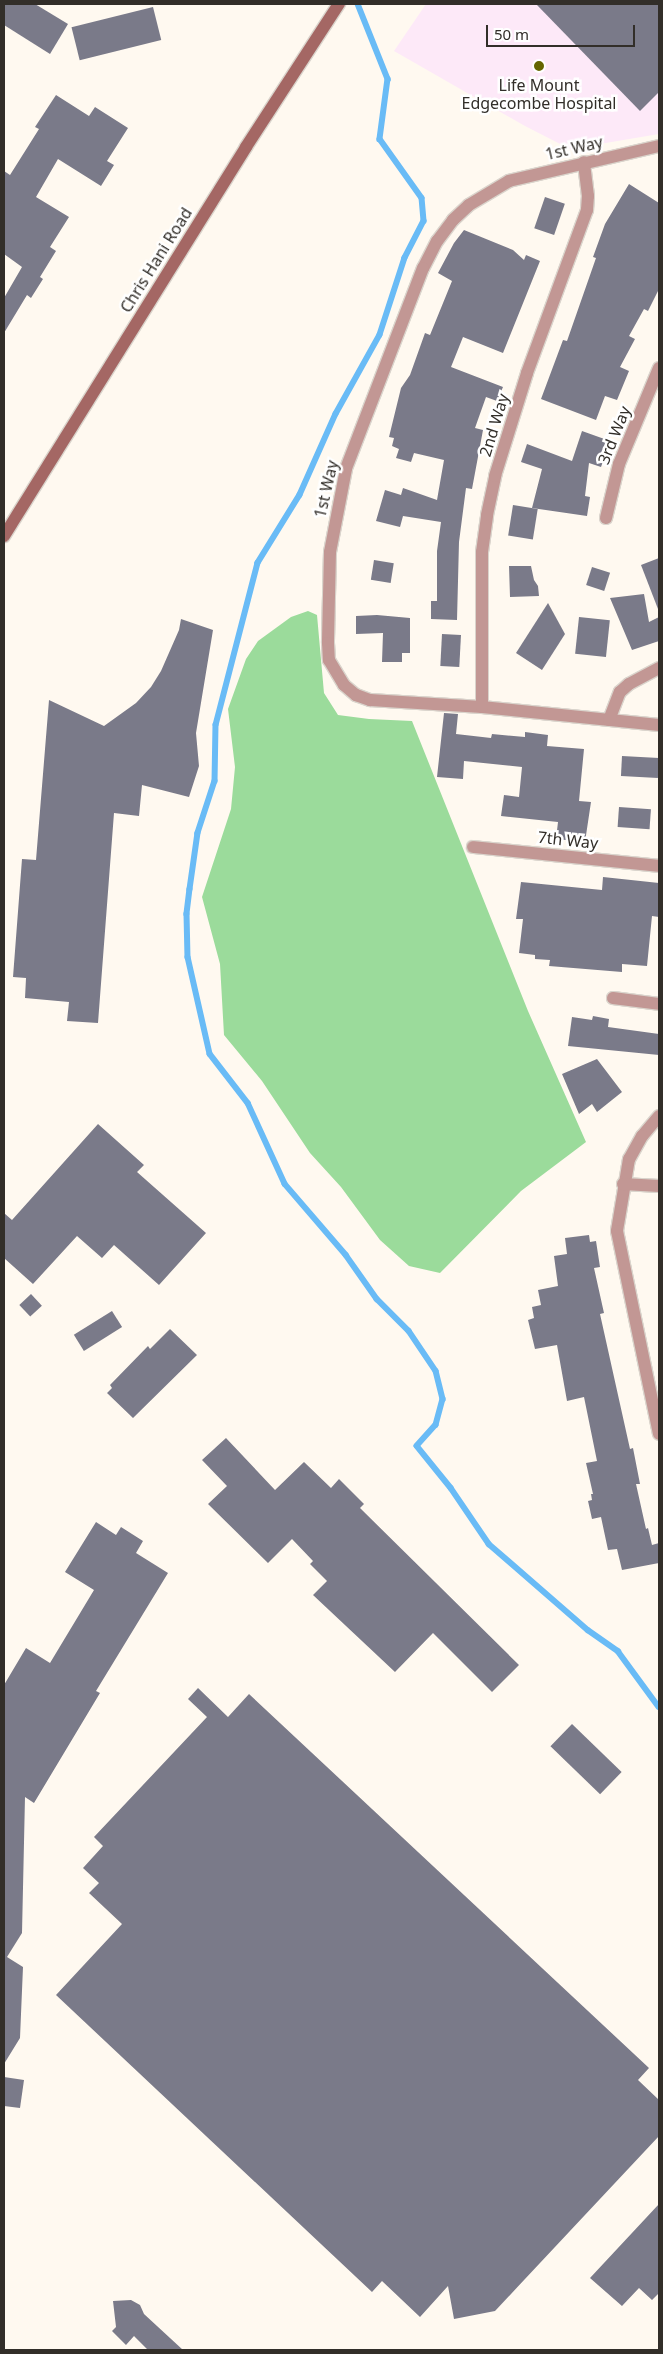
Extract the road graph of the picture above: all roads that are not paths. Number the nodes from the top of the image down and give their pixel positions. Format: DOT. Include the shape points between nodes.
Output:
graph roads {
  1 [pos="339,4"];
  2 [pos="659,146"];
  3 [pos="584,162"];
  4 [pos="659,368"];
  5 [pos="606,518"];
  6 [pos="4,536"];
  7 [pos="659,668"];
  8 [pos="482,707"];
  9 [pos="609,720"];
  10 [pos="659,725"];
  11 [pos="473,847"];
  12 [pos="659,866"];
  13 [pos="613,998"];
  14 [pos="659,1004"];
  15 [pos="659,1116"];
  16 [pos="624,1184"];
  17 [pos="659,1186"];
  18 [pos="659,1434"];
  1 -- 6 [label="main road, Chris Hani Road"];
  2 -- 3 [label="street, 1st Way"];
  3 -- 8 [label="street, 2nd Way" via="588,196 586,210 510,424 486,515 482,552"];
  3 -- 8 [label="street, 1st Way" via="509,181 488,192 452,220 423,268 360,428 346,469 336,517 330,552 328,643 329,660 344,685 356,695 370,700"];
  4 -- 5 [label="street, 3rd Way" via="619,464"];
  7 -- 9 [label="street" via="628,684 620,692"];
  8 -- 9 [label="street, 1st Way"];
  9 -- 10 [label="street, 1st Way"];
  11 -- 12 [label="street, 7th Way"];
  13 -- 14 [label="street"];
  15 -- 16 [label="street" via="629,1159"];
  16 -- 17 [label="street"];
  16 -- 18 [label="street" via="616,1231"];
}
